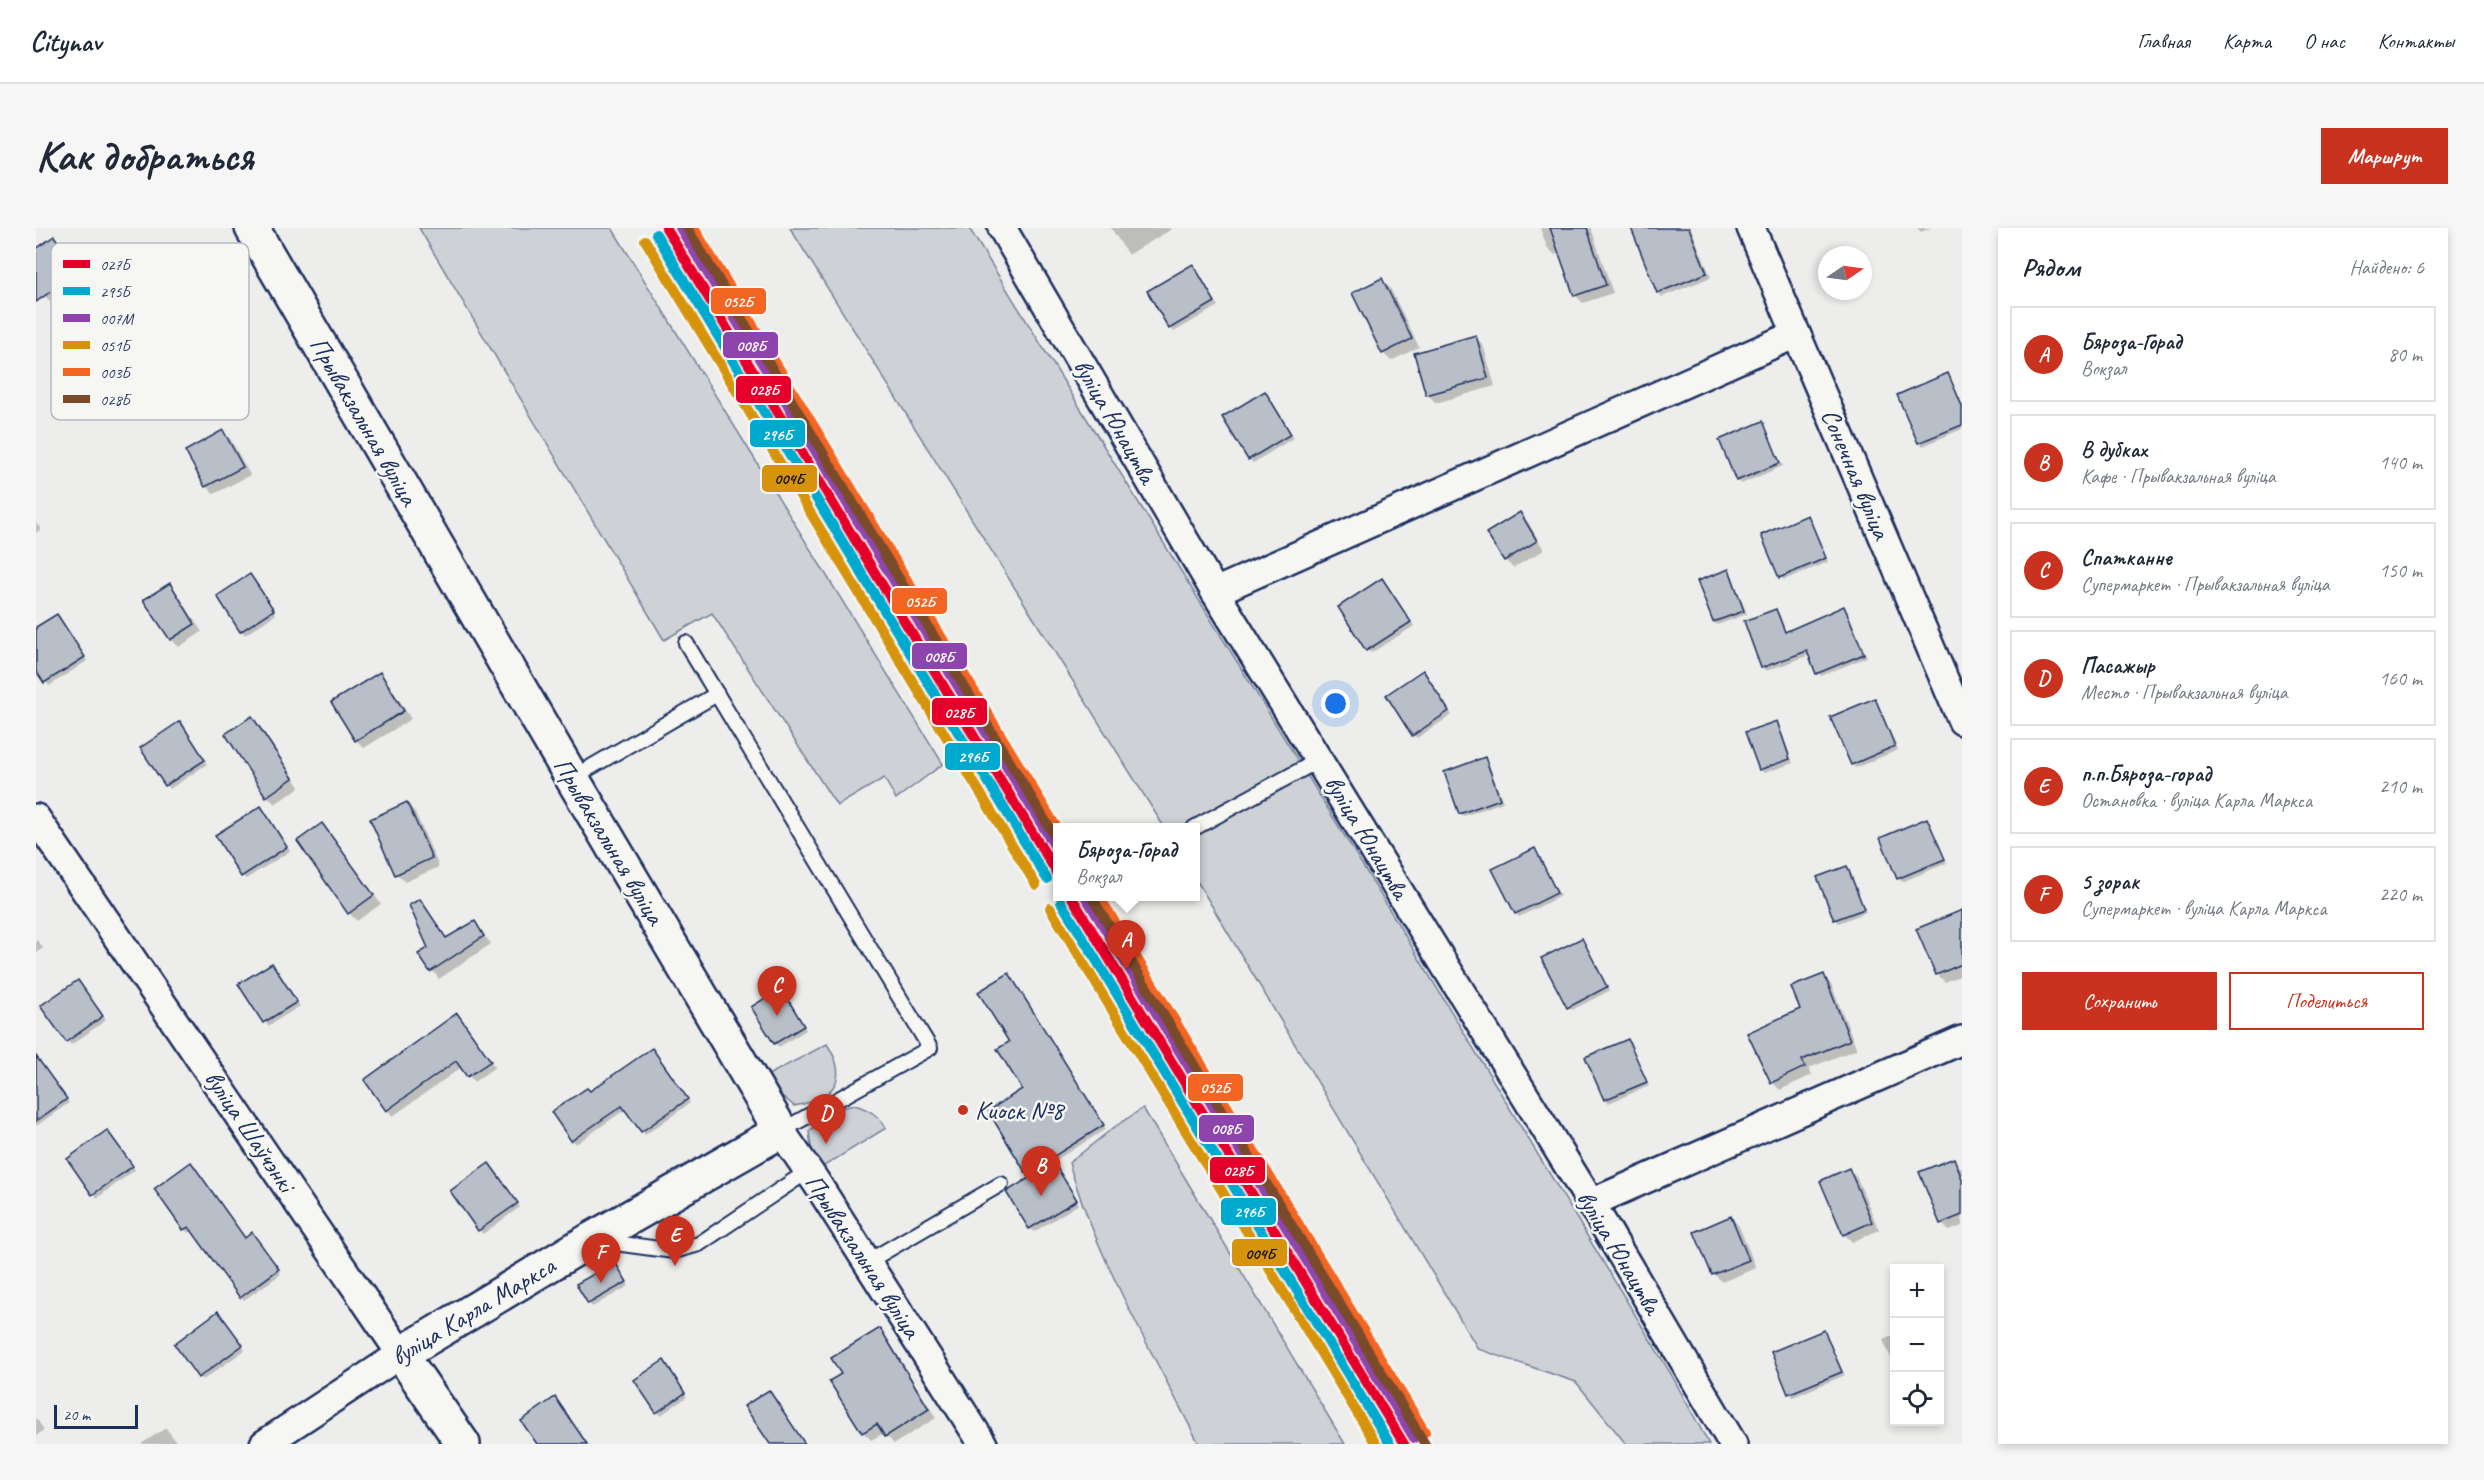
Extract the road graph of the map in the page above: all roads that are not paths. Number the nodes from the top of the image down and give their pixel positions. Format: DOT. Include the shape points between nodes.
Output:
graph roads {
  1 [pos="252,228"];
  2 [pos="1002,228"];
  3 [pos="1750,228"];
  4 [pos="1796,334"];
  5 [pos="1215,592"];
  6 [pos="686,643"];
  7 [pos="717,694"];
  8 [pos="1962,721"];
  9 [pos="1319,760"];
  10 [pos="572,778"];
  11 [pos="36,818"];
  12 [pos="1200,825"];
  13 [pos="1962,1040"];
  14 [pos="781,1131"];
  15 [pos="808,1171"];
  16 [pos="1001,1184"];
  17 [pos="1591,1203"];
  18 [pos="592,1239"];
  19 [pos="867,1262"];
  20 [pos="401,1354"];
  21 [pos="264,1444"];
  22 [pos="463,1444"];
  23 [pos="983,1444"];
  24 [pos="1733,1444"];
  1 -- 10 [label="street, Прывакзальная вуліца"];
  2 -- 5 [label="street, вуліца Юнацтва"];
  3 -- 4 [label="street, Сонечная вуліца"];
  4 -- 5 [label="street"];
  4 -- 8 [label="street, Сонечная вуліца"];
  5 -- 9 [label="street, вуліца Юнацтва"];
  6 -- 7 [label="lane"];
  7 -- 10 [label="lane"];
  7 -- 14 [label="lane" via="930,1048"];
  9 -- 12 [label="lane"];
  9 -- 17 [label="street, вуліца Юнацтва"];
  10 -- 14 [label="street, Прывакзальная вуліца"];
  11 -- 20 [label="street, вуліца Шаўчэнкі"];
  13 -- 17 [label="street"];
  14 -- 15 [label="street, Прывакзальная вуліца"];
  14 -- 18 [label="street, вуліца Карла Маркса"];
  15 -- 18 [label="lane" via="699,1244 674,1251"];
  15 -- 19 [label="street, Прывакзальная вуліца"];
  16 -- 19 [label="lane"];
  17 -- 24 [label="street, вуліца Юнацтва"];
  18 -- 20 [label="street, вуліца Карла Маркса"];
  19 -- 23 [label="street, Прывакзальная вуліца"];
  20 -- 21 [label="street, вуліца Карла Маркса"];
  20 -- 22 [label="street, вуліца Шаўчэнкі"];
}
